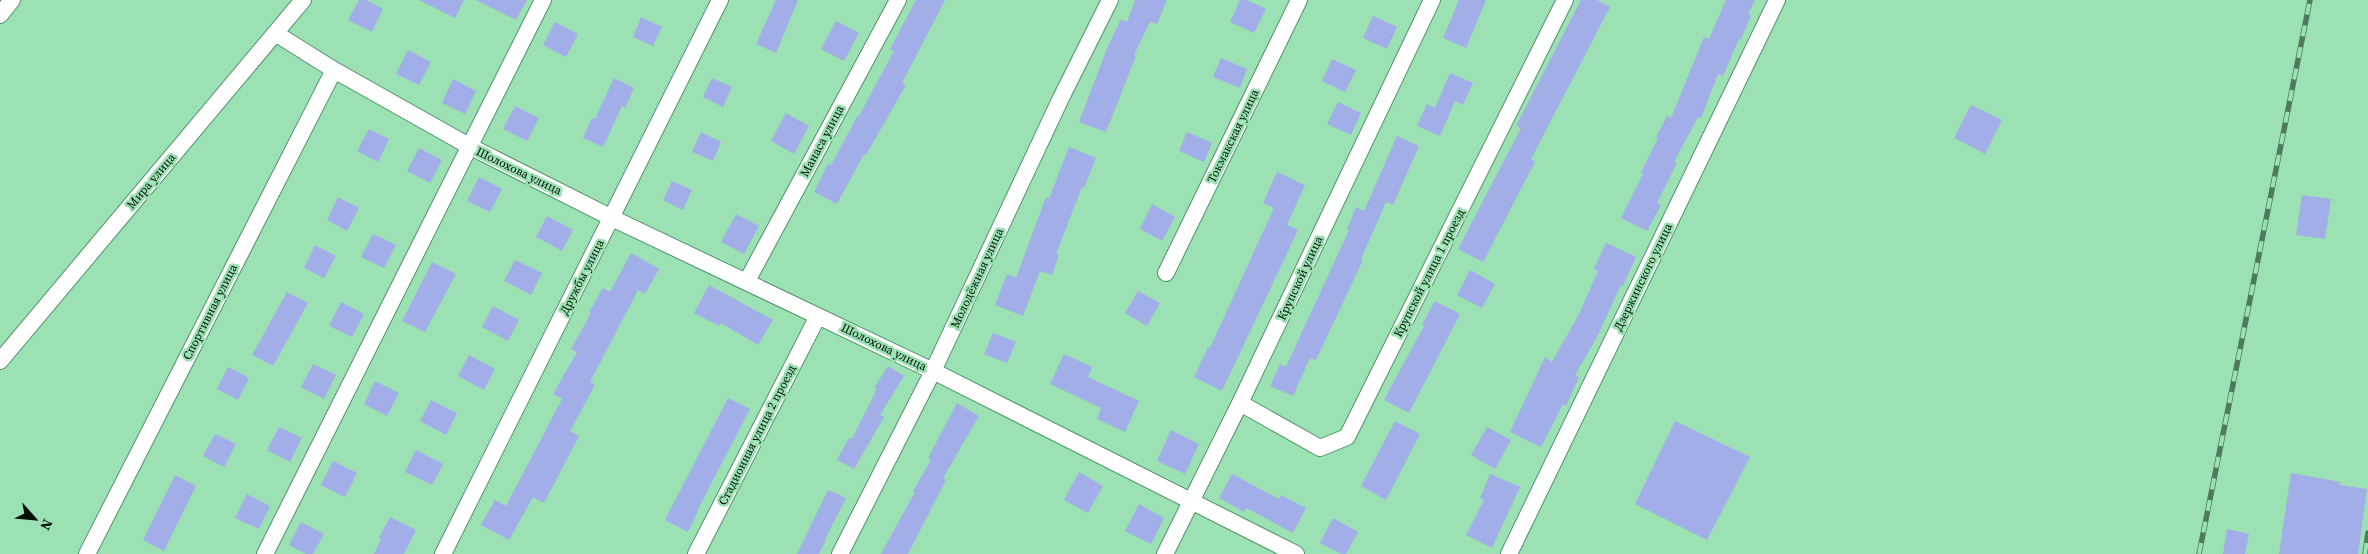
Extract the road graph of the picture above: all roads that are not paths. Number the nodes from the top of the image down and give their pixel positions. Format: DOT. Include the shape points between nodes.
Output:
graph roads {
  1 [pos="12,0"];
  2 [pos="303,0"];
  3 [pos="543,0"];
  4 [pos="720,0"];
  5 [pos="898,0"];
  6 [pos="1110,0"];
  7 [pos="1299,0"];
  8 [pos="1432,0"];
  9 [pos="1565,0"];
  10 [pos="1777,0"];
  11 [pos="0,15"];
  12 [pos="274,33"];
  13 [pos="334,70"];
  14 [pos="469,146"];
  15 [pos="612,218"];
  16 [pos="1166,273"];
  17 [pos="747,282"];
  18 [pos="818,316"];
  19 [pos="0,362"];
  20 [pos="933,371"];
  21 [pos="1240,403"];
  22 [pos="1191,500"];
  23 [pos="86,554"];
  24 [pos="265,554"];
  25 [pos="443,554"];
  26 [pos="696,554"];
  27 [pos="840,554"];
  28 [pos="1165,554"];
  29 [pos="1296,554"];
  30 [pos="1509,554"];
  1 -- 11 [label="street"];
  2 -- 12 [label="street, Мира улица"];
  3 -- 14 [label="street, Шолохова улица"];
  4 -- 15 [label="street, Дружбы улица"];
  5 -- 17 [label="street, Манаса улица"];
  6 -- 20 [label="street, Молодёжная улица"];
  7 -- 16 [label="street, Токмакская улица"];
  8 -- 21 [label="street, Крупской улица"];
  9 -- 21 [label="street, Крупской улица 1 проезд" via="1347,437 1320,448"];
  10 -- 30 [label="street, Дзержинского улица"];
  12 -- 13 [label="street, Шолохова улица"];
  12 -- 19 [label="street, Мира улица"];
  13 -- 14 [label="street, Шолохова улица"];
  13 -- 23 [label="street, Спортивная улица"];
  14 -- 15 [label="street, Шолохова улица"];
  14 -- 24 [label="street, Шолохова улица"];
  15 -- 17 [label="street, Шолохова улица"];
  15 -- 25 [label="street, Дружбы улица"];
  17 -- 18 [label="street, Шолохова улица"];
  18 -- 20 [label="street, Шолохова улица"];
  18 -- 26 [label="street, Стадионная улица 2 проезд"];
  20 -- 22 [label="street, Шолохова улица"];
  20 -- 27 [label="street, Молодёжная улица"];
  21 -- 22 [label="street, Крупской улица"];
  22 -- 28 [label="street, Крупской улица"];
  22 -- 29 [label="street, Шолохова улица"];
}
